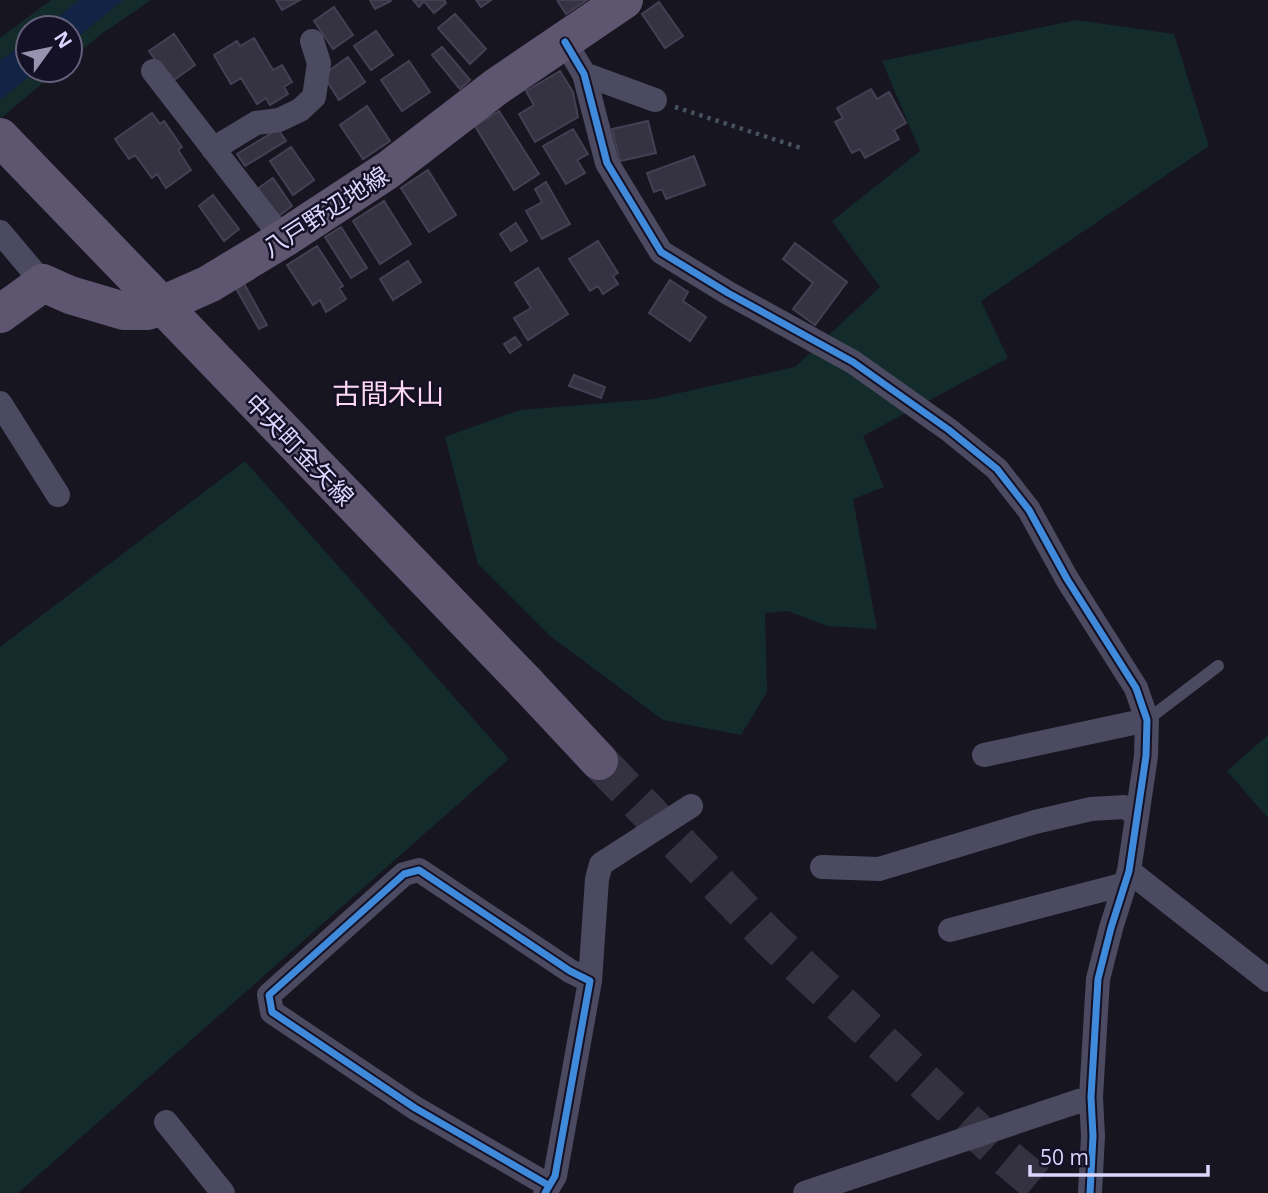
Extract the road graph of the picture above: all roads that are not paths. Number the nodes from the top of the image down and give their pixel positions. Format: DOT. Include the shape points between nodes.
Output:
graph roads {
  1 [pos="624,0"];
  2 [pos="312,41"];
  3 [pos="565,42"];
  4 [pos="153,71"];
  5 [pos="584,74"];
  6 [pos="655,100"];
  7 [pos="0,137"];
  8 [pos="213,149"];
  9 [pos="0,232"];
  10 [pos="284,239"];
  11 [pos="43,283"];
  12 [pos="0,314"];
  13 [pos="0,402"];
  14 [pos="58,495"];
  15 [pos="1218,666"];
  16 [pos="1147,720"];
  17 [pos="984,755"];
  18 [pos="599,761"];
  19 [pos="691,806"];
  20 [pos="1137,814"];
  21 [pos="822,867"];
  22 [pos="1127,877"];
  23 [pos="950,930"];
  24 [pos="1268,980"];
  25 [pos="590,981"];
  26 [pos="1091,1097"];
  27 [pos="166,1122"];
  28 [pos="546,1189"];
  29 [pos="223,1193"];
  30 [pos="806,1193"];
  31 [pos="1090,1193"];
  1 -- 3 [label="main road, 八戸野辺地線"];
  2 -- 8 [label="street" via="319,63 314,97 300,110 279,120 256,123"];
  3 -- 5 [label="street"];
  3 -- 10 [label="main road, 八戸野辺地線"];
  4 -- 8 [label="street"];
  5 -- 6 [label="street"];
  5 -- 16 [label="street" via="607,163 661,252 853,362 997,469 1029,510 1136,688"];
  7 -- 18 [label="main road, 中央町金矢線, bridge"];
  8 -- 10 [label="street"];
  9 -- 11 [label="street"];
  10 -- 11 [label="main road, 八戸野辺地線" via="209,284 148,311 124,311"];
  11 -- 12 [label="main road"];
  13 -- 14 [label="street"];
  15 -- 16 [label="lane"];
  16 -- 17 [label="street"];
  16 -- 20 [label="street"];
  19 -- 25 [label="street" via="601,864"];
  20 -- 21 [label="street" via="1124,807 1091,809 880,869"];
  20 -- 22 [label="street"];
  22 -- 23 [label="street"];
  22 -- 24 [label="street"];
  22 -- 26 [label="street" via="1098,979"];
  25 -- 28 [label="street" via="555,1176"];
  25 -- 28 [label="street" via="419,870 404,874 269,995 272,1012"];
  26 -- 30 [label="street"];
  26 -- 31 [label="street"];
  27 -- 29 [label="street"];
}
